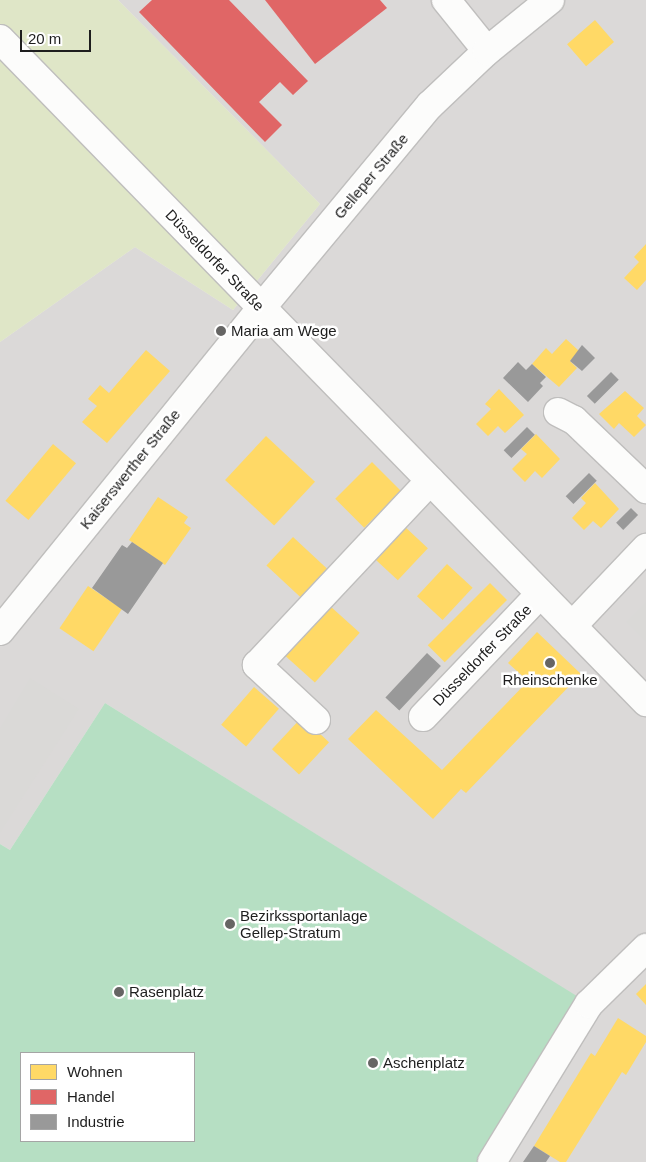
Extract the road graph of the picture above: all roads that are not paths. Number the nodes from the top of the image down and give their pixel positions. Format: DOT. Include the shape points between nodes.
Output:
graph roads {
  1 [pos="446,0"];
  2 [pos="550,0"];
  3 [pos="0,39"];
  4 [pos="487,51"];
  5 [pos="262,307"];
  6 [pos="558,412"];
  7 [pos="430,481"];
  8 [pos="646,489"];
  9 [pos="646,548"];
  10 [pos="540,594"];
  11 [pos="572,626"];
  12 [pos="0,631"];
  13 [pos="646,702"];
  14 [pos="423,717"];
  15 [pos="316,720"];
  16 [pos="646,948"];
  17 [pos="492,1162"];
  1 -- 4 [label="street"];
  2 -- 4 [label="street, Gelleper Straße"];
  3 -- 5 [label="street, Düsseldorfer Straße"];
  4 -- 5 [label="street, Gelleper Straße" via="430,105"];
  5 -- 7 [label="street, Düsseldorfer Straße"];
  5 -- 12 [label="street, Kaiserswerther Straße"];
  6 -- 8 [label="street" via="574,420"];
  7 -- 10 [label="street, Düsseldorfer Straße"];
  7 -- 15 [label="street" via="257,665"];
  9 -- 11 [label="street"];
  10 -- 11 [label="street, Düsseldorfer Straße"];
  10 -- 14 [label="street, Düsseldorfer Straße"];
  11 -- 13 [label="street, Düsseldorfer Straße"];
  16 -- 17 [label="street" via="588,1004"];
}
